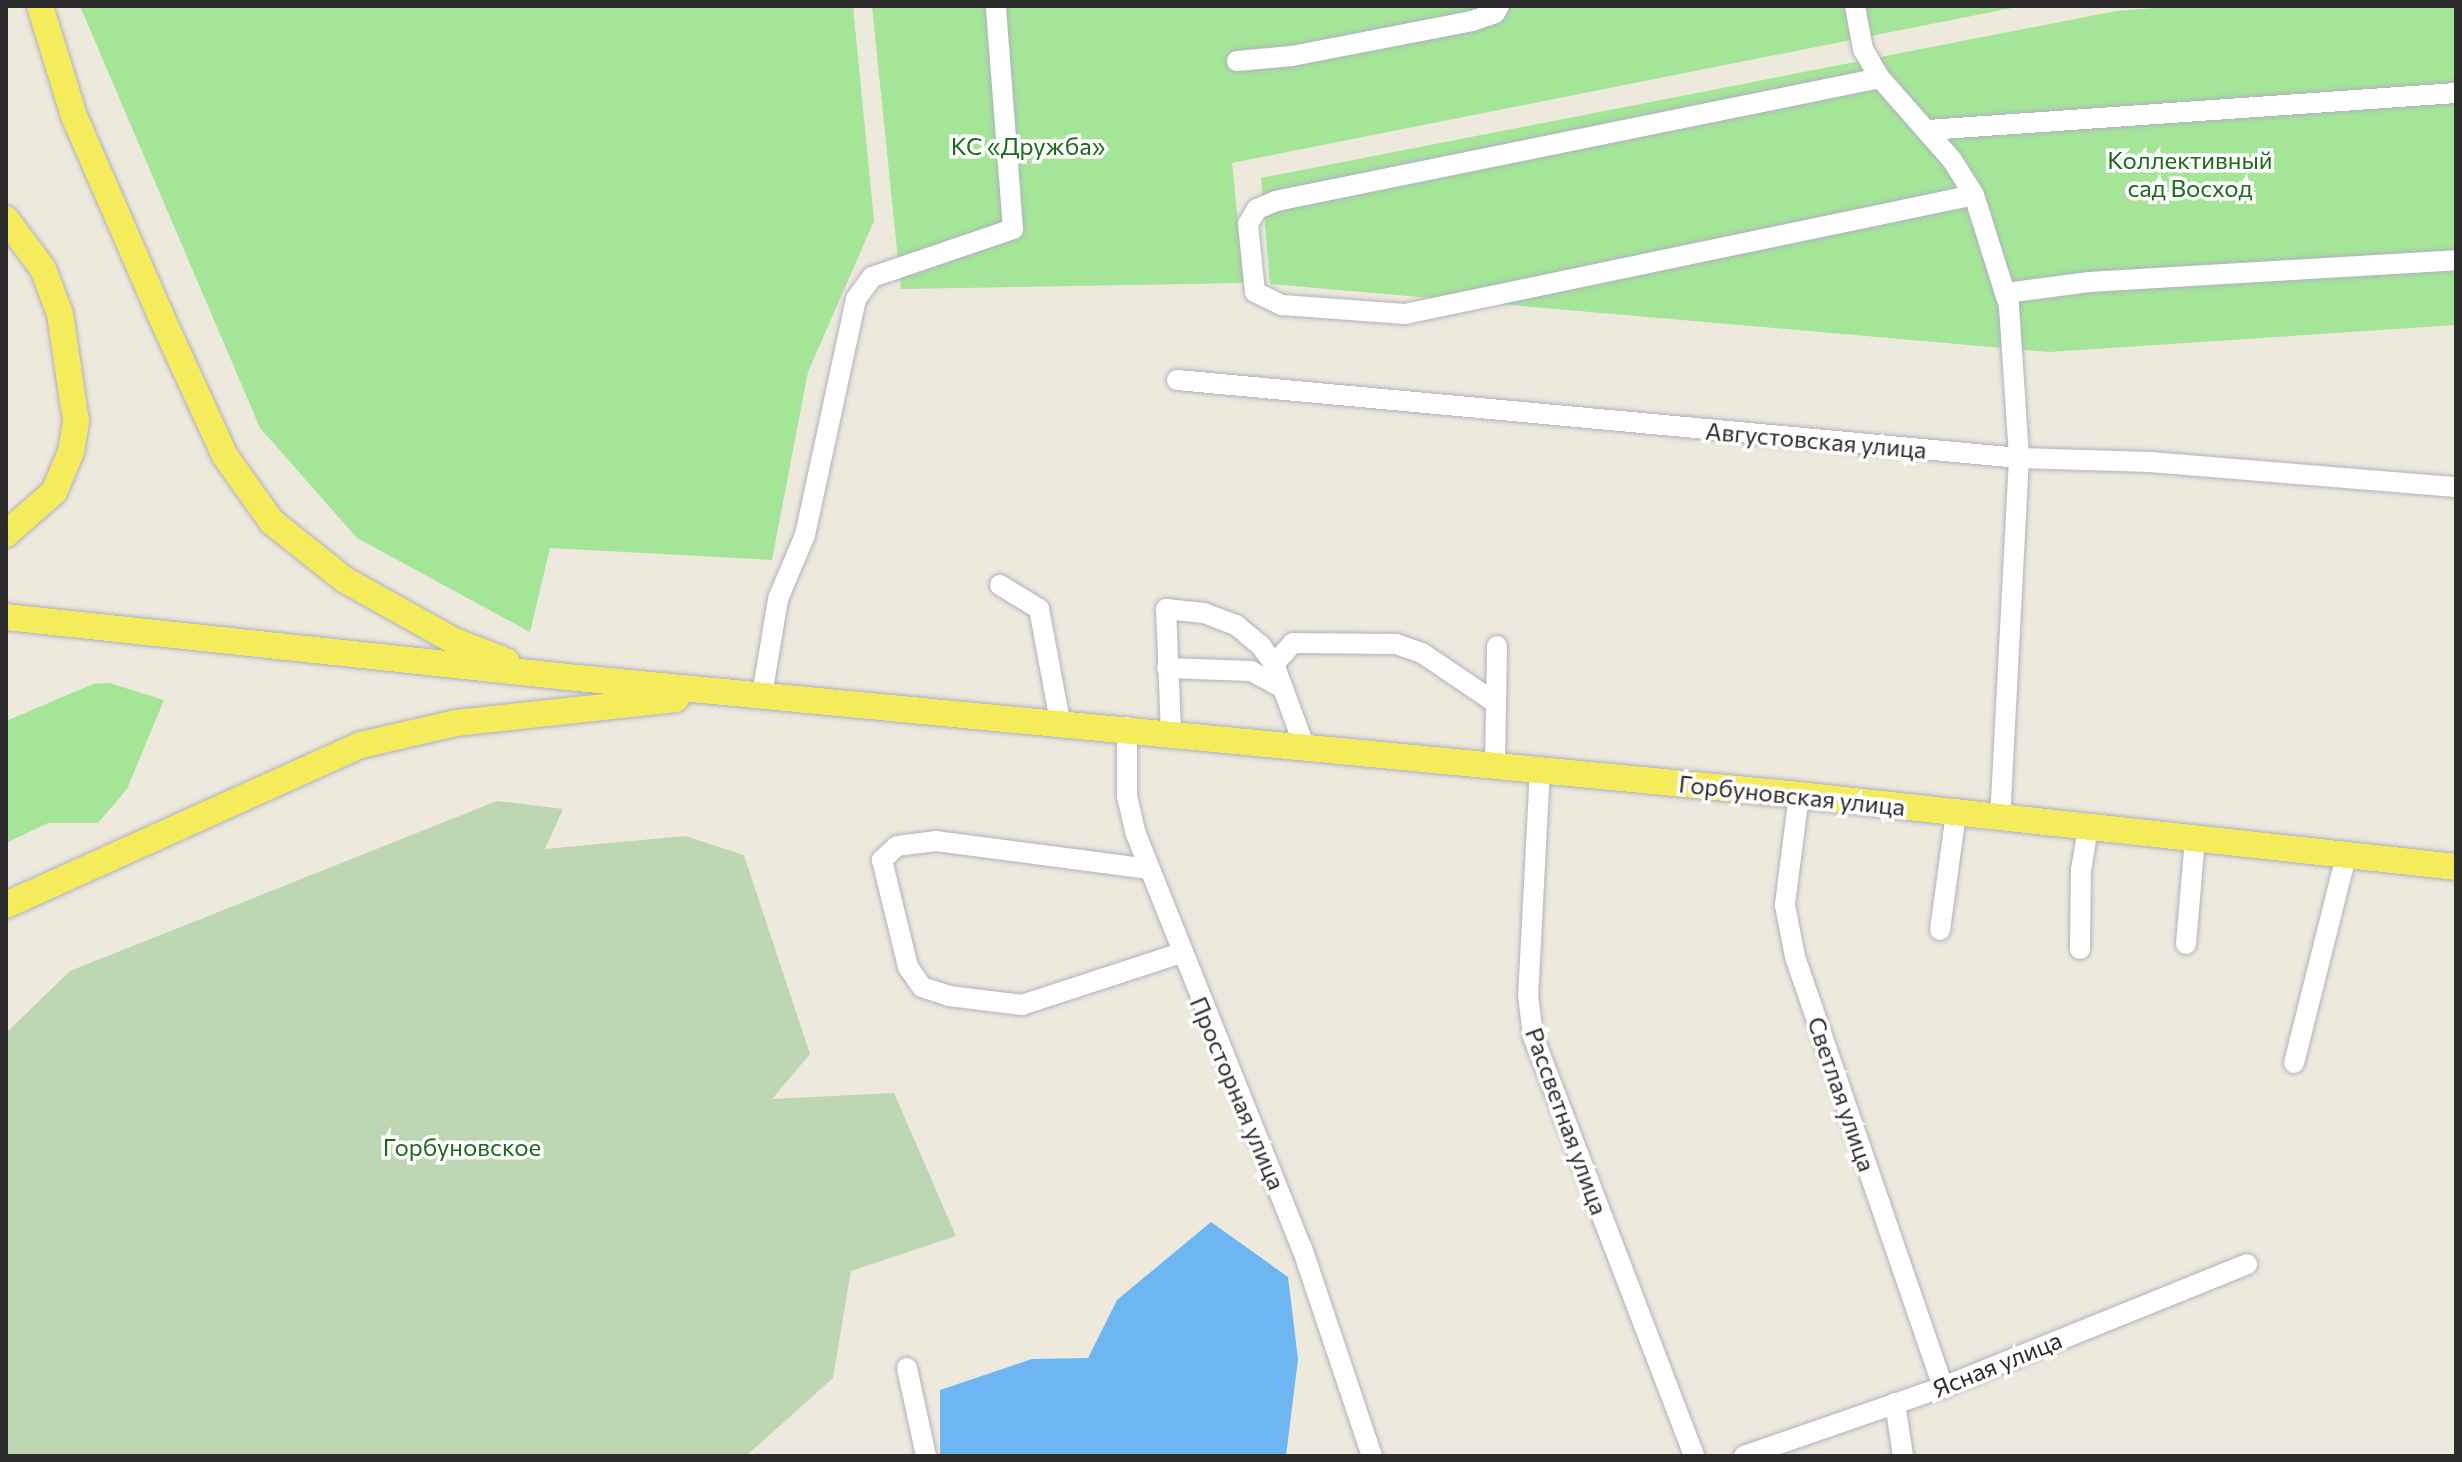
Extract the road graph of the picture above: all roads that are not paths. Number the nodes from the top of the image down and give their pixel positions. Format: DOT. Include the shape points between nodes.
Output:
graph roads {
  1 [pos="40,6"];
  2 [pos="996,6"];
  3 [pos="1499,6"];
  4 [pos="1855,6"];
  5 [pos="1237,61"];
  6 [pos="1880,78"];
  7 [pos="2456,93"];
  8 [pos="1928,130"];
  9 [pos="1974,195"];
  10 [pos="6,219"];
  11 [pos="2456,260"];
  12 [pos="2006,293"];
  13 [pos="1177,380"];
  14 [pos="2019,458"];
  15 [pos="2456,487"];
  16 [pos="6,534"];
  17 [pos="1000,585"];
  18 [pos="6,617"];
  19 [pos="1497,646"];
  20 [pos="1274,664"];
  21 [pos="1167,668"];
  22 [pos="567,677"];
  23 [pos="1281,687"];
  24 [pos="731,692"];
  25 [pos="762,695"];
  26 [pos="1493,701"];
  27 [pos="1060,721"];
  28 [pos="1127,727"];
  29 [pos="1171,732"];
  30 [pos="1304,745"];
  31 [pos="1495,764"];
  32 [pos="1540,769"];
  33 [pos="1799,795"];
  34 [pos="1956,813"];
  35 [pos="2000,818"];
  36 [pos="2088,828"];
  37 [pos="2195,840"];
  38 [pos="2346,856"];
  39 [pos="2456,867"];
  40 [pos="1149,869"];
  41 [pos="6,905"];
  42 [pos="1940,930"];
  43 [pos="2186,944"];
  44 [pos="2080,949"];
  45 [pos="1181,953"];
  46 [pos="2294,1063"];
  47 [pos="2247,1264"];
  48 [pos="907,1368"];
  49 [pos="1943,1387"];
  50 [pos="1895,1403"];
  51 [pos="926,1456"];
  52 [pos="1372,1456"];
  53 [pos="1694,1456"];
  54 [pos="1744,1456"];
  55 [pos="1903,1456"];
  1 -- 22 [label="main road" via="74,116 160,314 225,456 272,522 345,580 454,641"];
  2 -- 25 [label="street" via="1013,229 872,277 856,299 805,535 778,599"];
  3 -- 5 [label="street" via="1495,13 1472,21 1292,56"];
  4 -- 6 [label="street" via="1863,49"];
  6 -- 8 [label="street"];
  6 -- 9 [label="street" via="1276,201 1257,209 1248,224 1255,292 1282,305 1405,314"];
  7 -- 8 [label="street"];
  8 -- 9 [label="street"];
  9 -- 12 [label="street"];
  10 -- 16 [label="main road" via="43,269 60,314 76,421 71,452 54,492"];
  11 -- 12 [label="street" via="2089,282"];
  12 -- 14 [label="street" via="2014,341"];
  13 -- 14 [label="street, Августовская улица"];
  14 -- 15 [label="street, Августовская улица" via="2150,462"];
  14 -- 35 [label="street"];
  17 -- 27 [label="street" via="1039,609"];
  18 -- 22 [label="main road"];
  19 -- 26 [label="street"];
  20 -- 21 [label="street" via="1236,625 1204,613 1166,609"];
  20 -- 23 [label="street"];
  20 -- 26 [label="street" via="1293,643 1396,644 1422,653"];
  21 -- 23 [label="street" via="1251,671"];
  21 -- 29 [label="street"];
  22 -- 24 [label="main road"];
  23 -- 30 [label="street"];
  24 -- 25 [label="main road, Горбуновская улица"];
  24 -- 41 [label="main road" via="456,723 361,745"];
  25 -- 27 [label="main road, Горбуновская улица"];
  26 -- 31 [label="street"];
  27 -- 28 [label="main road, Горбуновская улица"];
  28 -- 29 [label="main road, Горбуновская улица"];
  28 -- 40 [label="street, Просторная улица" via="1127,796"];
  29 -- 30 [label="main road, Горбуновская улица"];
  30 -- 31 [label="main road, Горбуновская улица"];
  31 -- 32 [label="main road, Горбуновская улица"];
  32 -- 33 [label="main road, Горбуновская улица"];
  32 -- 53 [label="street, Рассветная улица" via="1528,995 1533,1036"];
  33 -- 34 [label="main road, Горбуновская улица"];
  33 -- 49 [label="street, Светлая улица" via="1785,905 1795,957"];
  34 -- 35 [label="main road, Горбуновская улица"];
  34 -- 42 [label="street"];
  35 -- 36 [label="main road, Горбуновская улица"];
  36 -- 37 [label="main road, Горбуновская улица"];
  36 -- 44 [label="street" via="2081,870"];
  37 -- 38 [label="main road, Горбуновская улица"];
  37 -- 43 [label="street"];
  38 -- 39 [label="main road, Горбуновская улица"];
  38 -- 46 [label="street"];
  40 -- 45 [label="street, Просторная улица"];
  40 -- 45 [label="street" via="937,841 897,846 882,860 908,967 922,987 949,996 1022,1005"];
  45 -- 52 [label="street, Просторная улица" via="1302,1248"];
  47 -- 49 [label="street, Ясная улица"];
  48 -- 51 [label="street"];
  49 -- 50 [label="street, Ясная улица"];
  50 -- 54 [label="street, Ясная улица"];
  50 -- 55 [label="street"];
}
